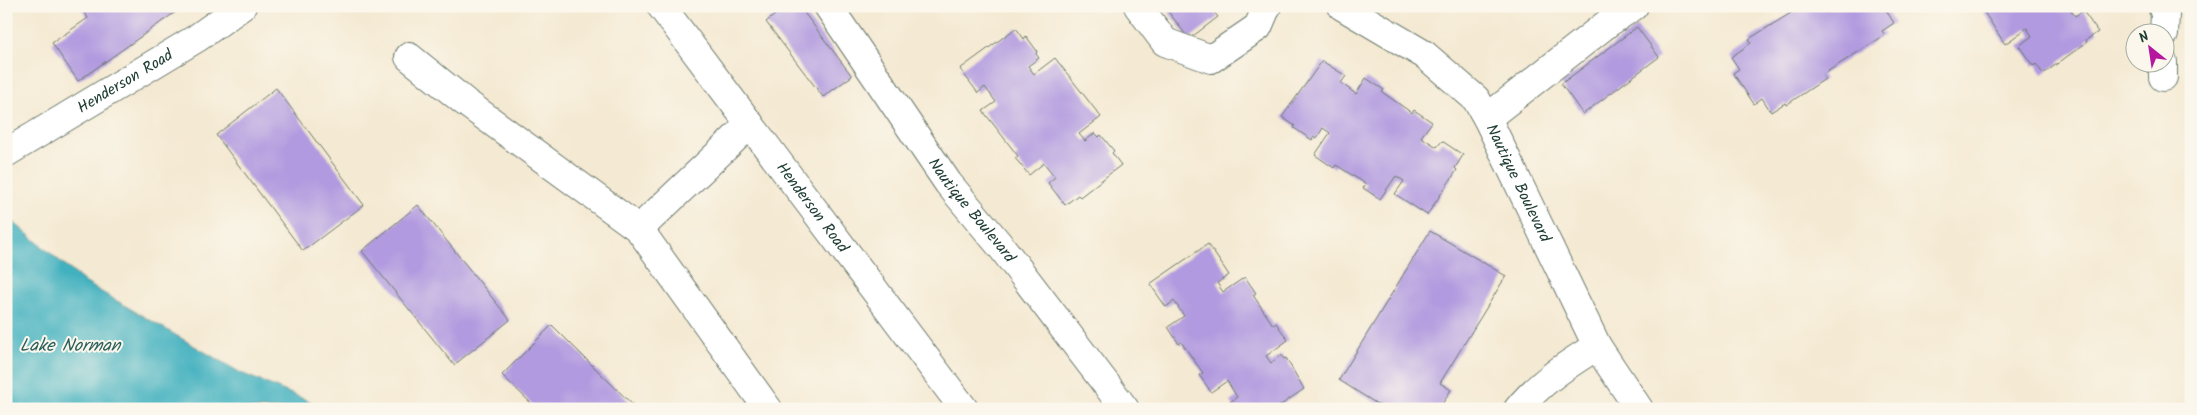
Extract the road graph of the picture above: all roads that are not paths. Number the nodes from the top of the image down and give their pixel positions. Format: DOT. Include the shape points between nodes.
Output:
graph roads {
  1 [pos="242,6"];
  2 [pos="662,6"];
  3 [pos="828,6"];
  4 [pos="1138,6"];
  5 [pos="1267,6"];
  6 [pos="1342,6"];
  7 [pos="1634,6"];
  8 [pos="2162,6"];
  9 [pos="2165,22"];
  10 [pos="408,57"];
  11 [pos="1488,118"];
  12 [pos="750,124"];
  13 [pos="6,152"];
  14 [pos="639,229"];
  15 [pos="1597,346"];
  16 [pos="768,409"];
  17 [pos="964,409"];
  18 [pos="1125,409"];
  19 [pos="1518,409"];
  20 [pos="1639,409"];
  1 -- 13 [label="street, Henderson Road" via="197,38"];
  2 -- 12 [label="street, Henderson Road"];
  3 -- 18 [label="street, Nautique Boulevard" via="948,183 1003,249"];
  4 -- 5 [label="street" via="1165,42 1211,59 1258,27"];
  6 -- 11 [label="street, Nautique Boulevard" via="1425,55 1476,98"];
  7 -- 11 [label="street"];
  8 -- 9 [label="street"];
  10 -- 14 [label="street"];
  11 -- 15 [label="street, Nautique Boulevard"];
  12 -- 14 [label="street"];
  12 -- 17 [label="street, Henderson Road"];
  14 -- 16 [label="street"];
  15 -- 19 [label="street" via="1540,385"];
  15 -- 20 [label="street, Nautique Boulevard"];
}
